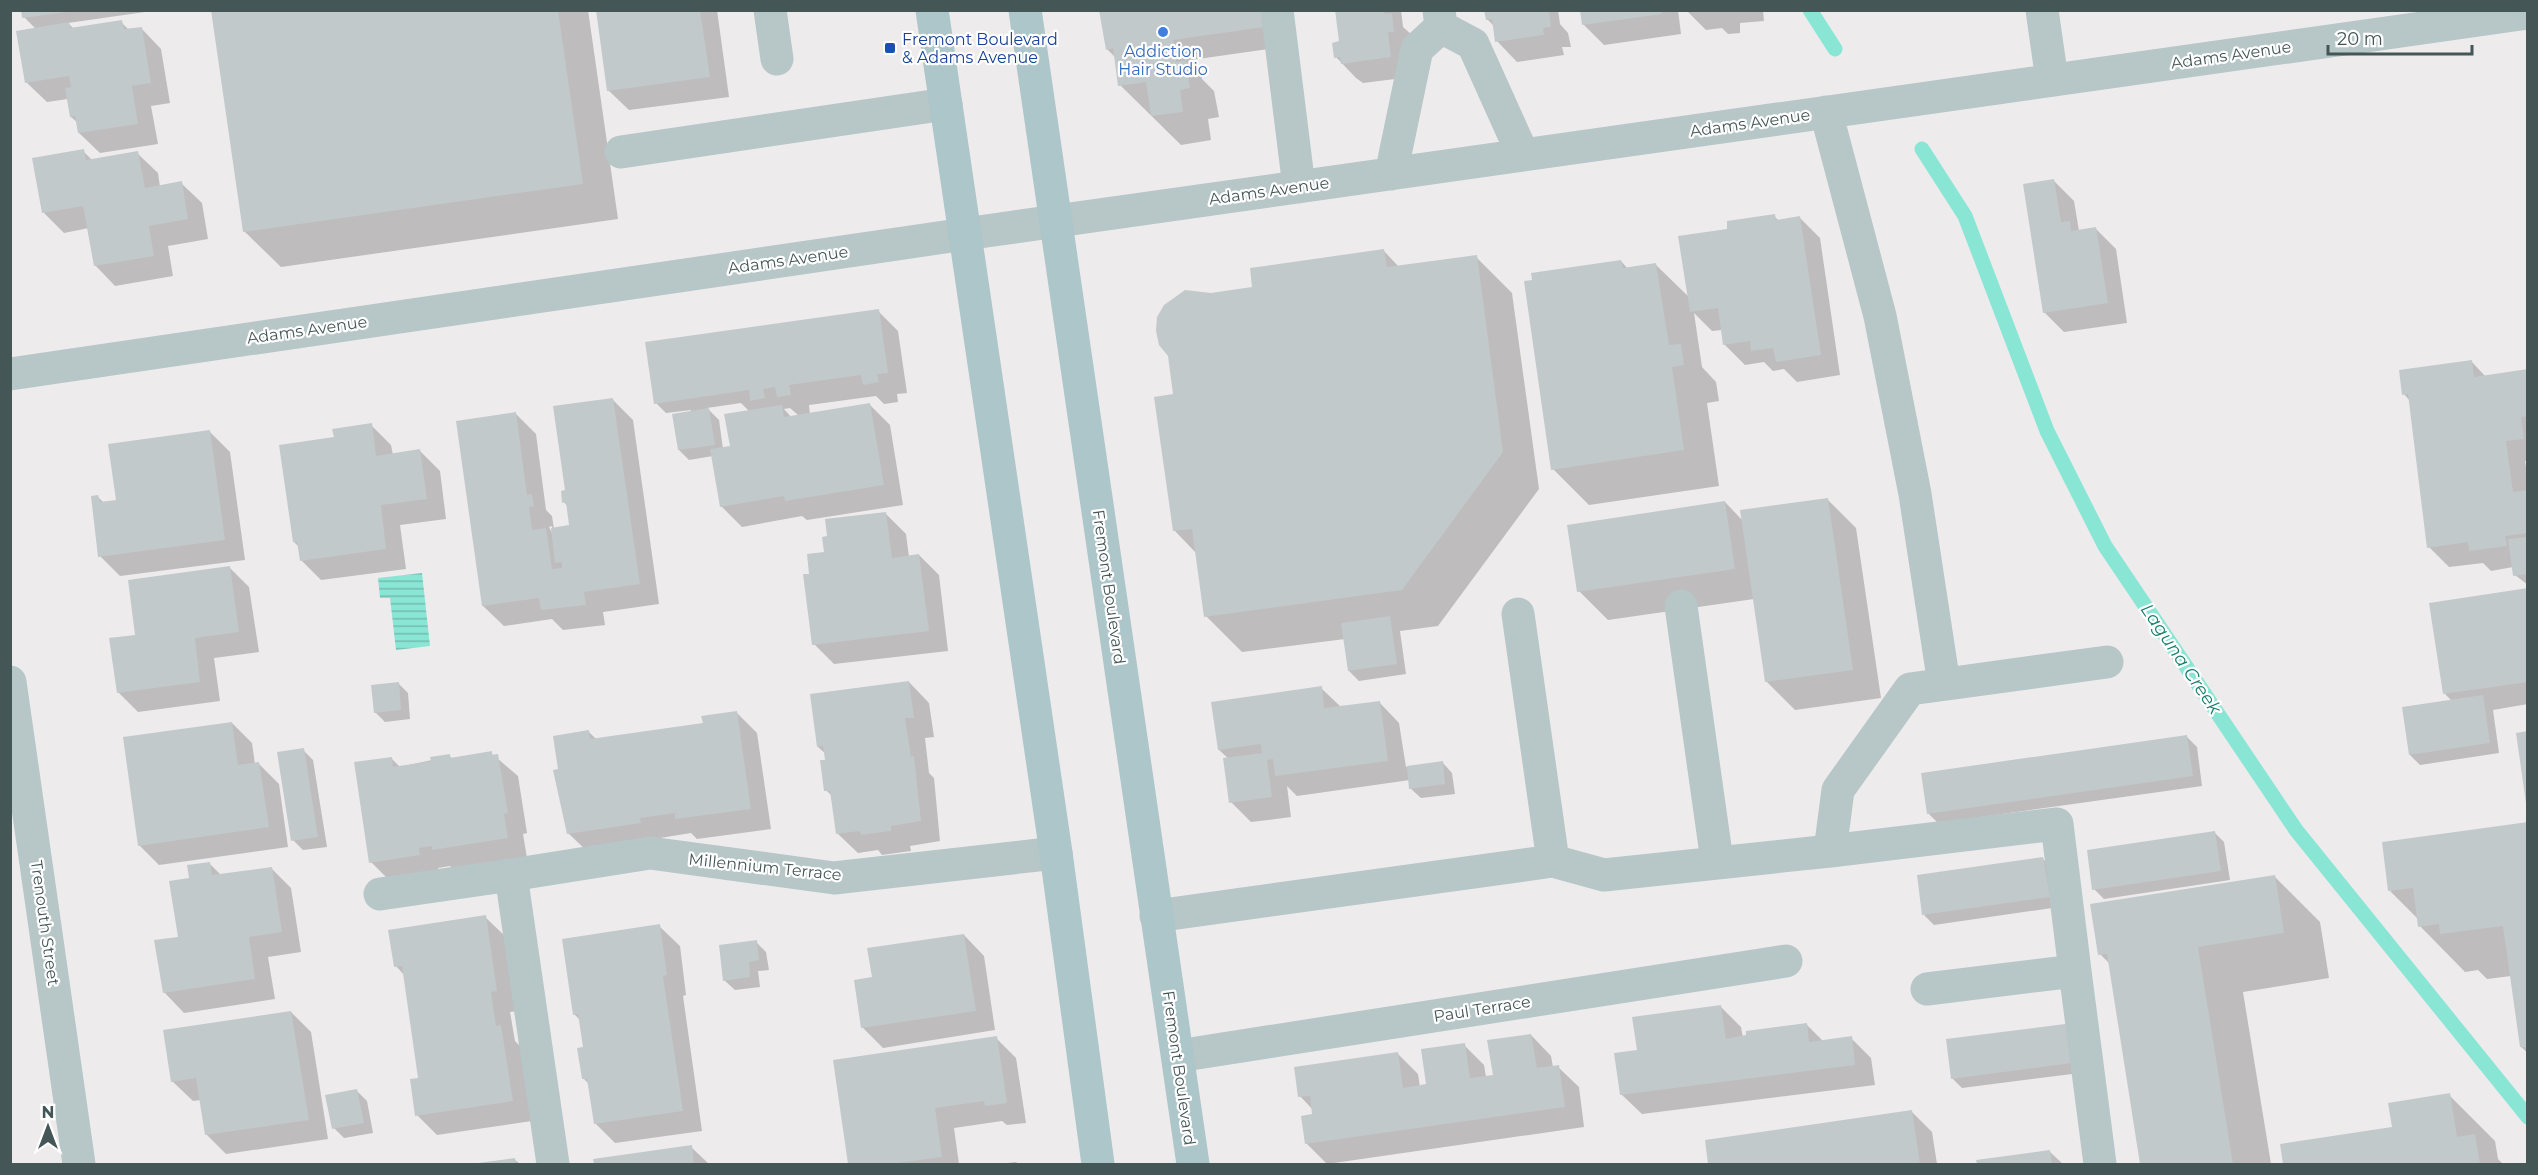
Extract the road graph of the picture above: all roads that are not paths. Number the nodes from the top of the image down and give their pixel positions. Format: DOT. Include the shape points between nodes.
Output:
graph roads {
  1 [pos="770,10"];
  2 [pos="932,10"];
  3 [pos="1026,10"];
  4 [pos="2042,10"];
  5 [pos="2528,13"];
  6 [pos="1440,19"];
  7 [pos="1278,21"];
  8 [pos="777,59"];
  9 [pos="2052,80"];
  10 [pos="946,105"];
  11 [pos="1826,112"];
  12 [pos="621,152"];
  13 [pos="1523,155"];
  14 [pos="1390,174"];
  15 [pos="1299,187"];
  16 [pos="1056,221"];
  17 [pos="965,234"];
  18 [pos="10,374"];
  19 [pos="1681,606"];
  20 [pos="1518,614"];
  21 [pos="2106,662"];
  22 [pos="10,682"];
  23 [pos="1944,684"];
  24 [pos="1830,850"];
  25 [pos="1056,853"];
  26 [pos="1552,861"];
  27 [pos="1717,861"];
  28 [pos="511,874"];
  29 [pos="380,894"];
  30 [pos="1156,916"];
  31 [pos="1786,961"];
  32 [pos="2075,971"];
  33 [pos="1927,989"];
  34 [pos="1178,1056"];
  35 [pos="79,1164"];
  36 [pos="553,1164"];
  37 [pos="1098,1164"];
  38 [pos="1192,1164"];
  39 [pos="2100,1164"];
  1 -- 8 [label="street"];
  2 -- 10 [label="main road"];
  3 -- 16 [label="main road, Fremont Boulevard"];
  4 -- 9 [label="street"];
  5 -- 9 [label="street, Adams Avenue"];
  6 -- 13 [label="street" via="1473,44"];
  6 -- 14 [label="street" via="1417,49"];
  7 -- 15 [label="street"];
  9 -- 11 [label="street, Adams Avenue"];
  10 -- 12 [label="street"];
  10 -- 17 [label="main road"];
  11 -- 13 [label="street, Adams Avenue"];
  11 -- 23 [label="street" via="1880,316 1915,494"];
  13 -- 14 [label="street, Adams Avenue"];
  14 -- 15 [label="street, Adams Avenue"];
  15 -- 16 [label="street, Adams Avenue"];
  16 -- 17 [label="street, Adams Avenue"];
  16 -- 30 [label="main road, Fremont Boulevard"];
  17 -- 18 [label="street, Adams Avenue"];
  17 -- 25 [label="main road"];
  19 -- 27 [label="street"];
  20 -- 26 [label="street"];
  21 -- 23 [label="street"];
  22 -- 35 [label="street, Trenouth Street"];
  23 -- 24 [label="street" via="1910,689 1838,790"];
  24 -- 27 [label="street"];
  24 -- 32 [label="street" via="2057,824"];
  25 -- 28 [label="street, Millennium Terrace" via="834,878 650,853"];
  25 -- 37 [label="main road"];
  26 -- 27 [label="street" via="1604,874"];
  26 -- 30 [label="street"];
  28 -- 29 [label="street, Millennium Terrace"];
  28 -- 36 [label="street"];
  30 -- 34 [label="main road, Fremont Boulevard"];
  31 -- 34 [label="street, Paul Terrace"];
  32 -- 33 [label="street"];
  32 -- 39 [label="street"];
  34 -- 38 [label="main road, Fremont Boulevard"];
}
